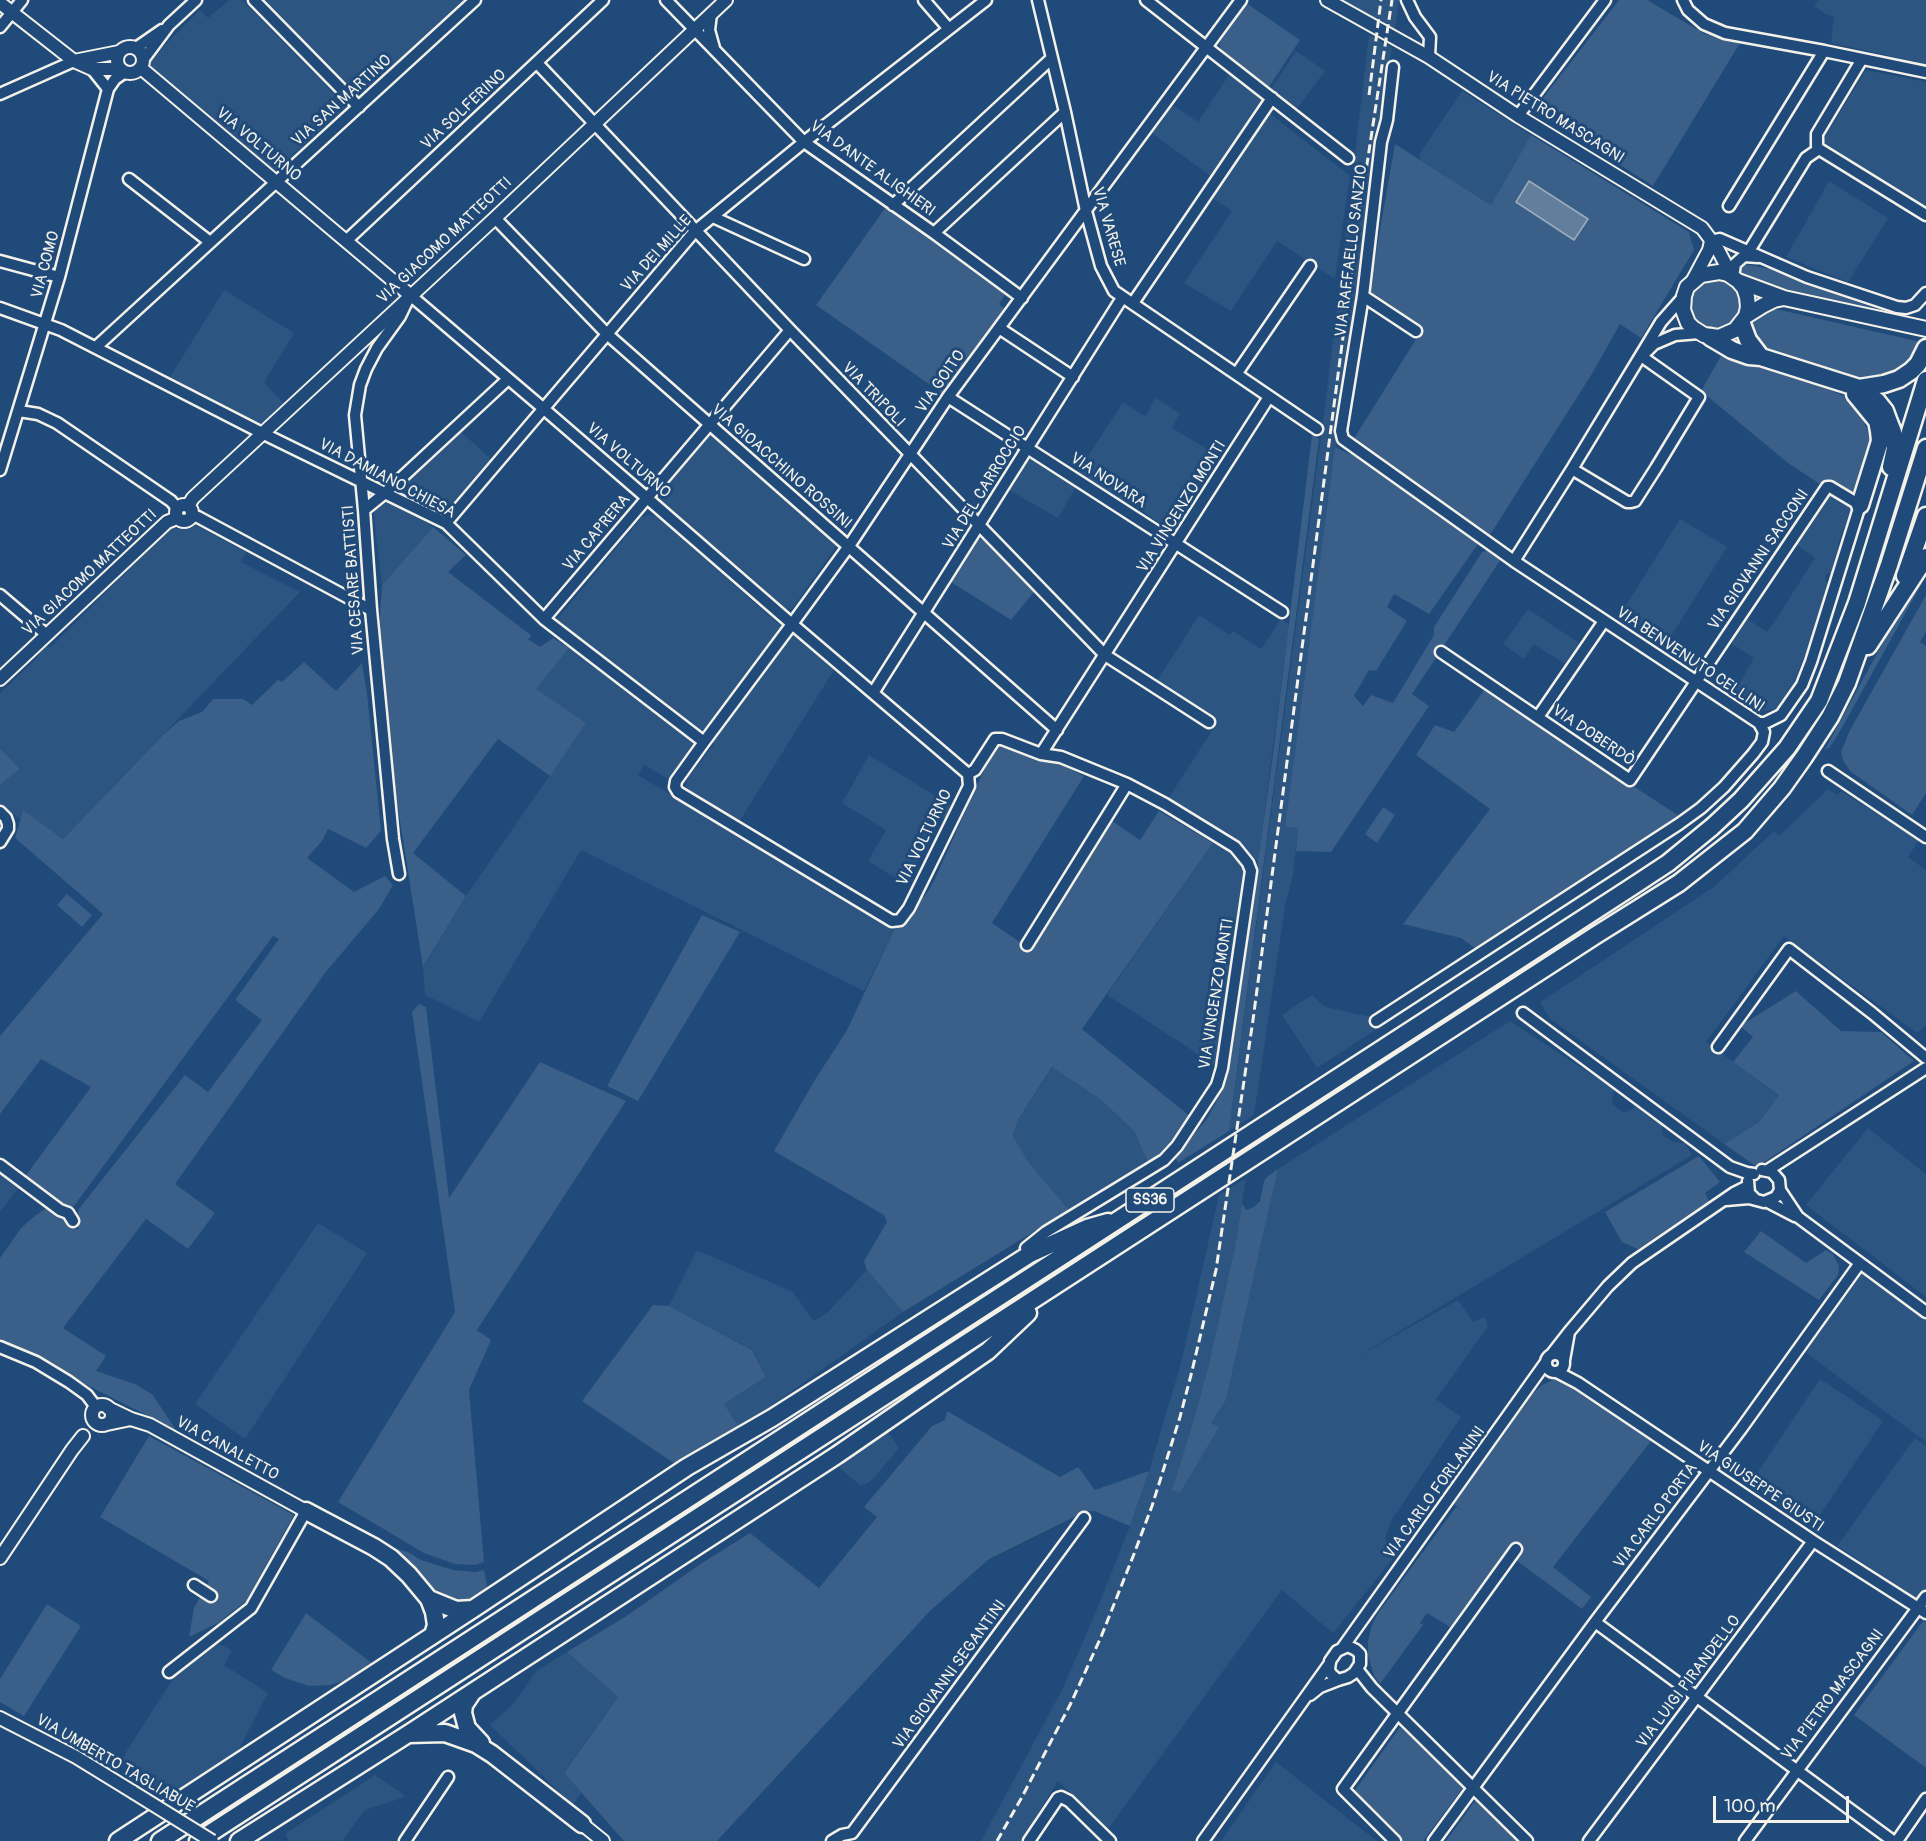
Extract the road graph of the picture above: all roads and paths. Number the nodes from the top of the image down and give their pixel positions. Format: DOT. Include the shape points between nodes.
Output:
graph roads {
  1 [pos="22,0"];
  2 [pos="254,0"];
  3 [pos="475,0"];
  4 [pos="603,0"];
  5 [pos="666,0"];
  6 [pos="726,0"];
  7 [pos="924,0"];
  8 [pos="986,0"];
  9 [pos="1038,0"];
  10 [pos="1146,0"];
  11 [pos="1241,0"];
  12 [pos="1328,0"];
  13 [pos="1605,0"];
  14 [pos="1683,0"];
  15 [pos="194,1"];
  16 [pos="0,3"];
  17 [pos="1408,3"];
  18 [pos="12,12"];
  19 [pos="711,14"];
  20 [pos="170,25"];
  21 [pos="0,27"];
  22 [pos="949,29"];
  23 [pos="694,30"];
  24 [pos="1206,47"];
  25 [pos="136,48"];
  26 [pos="1824,51"];
  27 [pos="119,52"];
  28 [pos="716,52"];
  29 [pos="1429,57"];
  30 [pos="1052,58"];
  31 [pos="1862,59"];
  32 [pos="74,61"];
  33 [pos="537,63"];
  34 [pos="142,64"];
  35 [pos="1393,67"];
  36 [pos="92,69"];
  37 [pos="123,71"];
  38 [pos="1926,72"];
  39 [pos="108,89"];
  40 [pos="0,94"];
  41 [pos="1272,98"];
  42 [pos="359,107"];
  43 [pos="1065,112"];
  44 [pos="1518,116"];
  45 [pos="596,124"];
  46 [pos="804,142"];
  47 [pos="1819,149"];
  48 [pos="1348,158"];
  49 [pos="129,179"];
  50 [pos="275,181"];
  51 [pos="893,205"];
  52 [pos="1729,206"];
  53 [pos="1086,211"];
  54 [pos="1926,215"];
  55 [pos="713,217"];
  56 [pos="495,218"];
  57 [pos="695,231"];
  58 [pos="934,233"];
  59 [pos="346,241"];
  60 [pos="1711,241"];
  61 [pos="210,242"];
  62 [pos="1749,251"];
  63 [pos="1761,257"];
  64 [pos="804,259"];
  65 [pos="0,261"];
  66 [pos="1310,266"];
  67 [pos="59,277"];
  68 [pos="1733,277"];
  69 [pos="1693,280"];
  70 [pos="1926,292"];
  71 [pos="410,295"];
  72 [pos="1363,296"];
  73 [pos="1684,296"];
  74 [pos="1022,298"];
  75 [pos="1784,298"];
  76 [pos="1127,301"];
  77 [pos="0,308"];
  78 [pos="1744,320"];
  79 [pos="45,324"];
  80 [pos="999,328"];
  81 [pos="1926,329"];
  82 [pos="790,330"];
  83 [pos="1416,331"];
  84 [pos="607,334"];
  85 [pos="1704,335"];
  86 [pos="96,346"];
  87 [pos="1926,348"];
  88 [pos="1641,356"];
  89 [pos="1761,357"];
  90 [pos="1237,374"];
  91 [pos="1073,377"];
  92 [pos="508,380"];
  93 [pos="1926,380"];
  94 [pos="1851,385"];
  95 [pos="948,397"];
  96 [pos="1269,397"];
  97 [pos="544,409"];
  98 [pos="19,411"];
  99 [pos="709,424"];
  100 [pos="1317,429"];
  101 [pos="262,433"];
  102 [pos="1343,439"];
  103 [pos="1027,447"];
  104 [pos="1926,448"];
  105 [pos="910,454"];
  106 [pos="1572,469"];
  107 [pos="0,470"];
  108 [pos="361,480"];
  109 [pos="386,493"];
  110 [pos="647,498"];
  111 [pos="1860,505"];
  112 [pos="364,510"];
  113 [pos="184,512"];
  114 [pos="1926,516"];
  115 [pos="446,523"];
  116 [pos="979,525"];
  117 [pos="1176,543"];
  118 [pos="849,546"];
  119 [pos="1873,553"];
  120 [pos="1926,557"];
  121 [pos="1514,561"];
  122 [pos="0,595"];
  123 [pos="1894,605"];
  124 [pos="371,610"];
  125 [pos="1282,612"];
  126 [pos="924,613"];
  127 [pos="544,619"];
  128 [pos="1604,621"];
  129 [pos="792,624"];
  130 [pos="47,635"];
  131 [pos="1441,652"];
  132 [pos="1105,655"];
  133 [pos="1850,674"];
  134 [pos="0,679"];
  135 [pos="1696,682"];
  136 [pos="873,693"];
  137 [pos="1538,717"];
  138 [pos="1209,722"];
  139 [pos="1759,723"];
  140 [pos="1057,730"];
  141 [pos="704,742"];
  142 [pos="1041,754"];
  143 [pos="1828,771"];
  144 [pos="968,774"];
  145 [pos="1127,784"];
  146 [pos="0,813"];
  147 [pos="1926,837"];
  148 [pos="0,842"];
  149 [pos="399,874"];
  150 [pos="900,920"];
  151 [pos="1027,945"];
  152 [pos="1523,1013"];
  153 [pos="1376,1021"];
  154 [pos="1718,1047"];
  155 [pos="1926,1058"];
  156 [pos="1926,1068"];
  157 [pos="1794,1155"];
  158 [pos="0,1165"];
  159 [pos="1730,1167"];
  160 [pos="1768,1170"];
  161 [pos="1754,1174"];
  162 [pos="1780,1185"];
  163 [pos="1748,1186"];
  164 [pos="1725,1200"];
  165 [pos="1756,1200"];
  166 [pos="1768,1202"];
  167 [pos="1798,1217"];
  168 [pos="1122,1218"];
  169 [pos="73,1221"];
  170 [pos="1028,1251"];
  171 [pos="1860,1263"];
  172 [pos="1057,1285"];
  173 [pos="1926,1312"];
  174 [pos="1569,1332"];
  175 [pos="0,1347"];
  176 [pos="1548,1358"];
  177 [pos="1564,1361"];
  178 [pos="1556,1372"];
  179 [pos="1578,1383"];
  180 [pos="1530,1386"];
  181 [pos="99,1410"];
  182 [pos="131,1419"];
  183 [pos="106,1425"];
  184 [pos="83,1436"];
  185 [pos="1709,1470"];
  186 [pos="306,1511"];
  187 [pos="1084,1518"];
  188 [pos="1813,1541"];
  189 [pos="1516,1549"];
  190 [pos="0,1558"];
  191 [pos="194,1585"];
  192 [pos="211,1596"];
  193 [pos="1926,1597"];
  194 [pos="429,1599"];
  195 [pos="473,1610"];
  196 [pos="1922,1611"];
  197 [pos="1365,1617"];
  198 [pos="1595,1622"];
  199 [pos="433,1635"];
  200 [pos="1343,1647"];
  201 [pos="1357,1651"];
  202 [pos="1330,1663"];
  203 [pos="1357,1669"];
  204 [pos="169,1672"];
  205 [pos="1343,1678"];
  206 [pos="477,1688"];
  207 [pos="1372,1688"];
  208 [pos="1696,1697"];
  209 [pos="1305,1699"];
  210 [pos="1397,1713"];
  211 [pos="0,1718"];
  212 [pos="408,1734"];
  213 [pos="492,1754"];
  214 [pos="1797,1771"];
  215 [pos="448,1778"];
  216 [pos="1474,1787"];
  217 [pos="1926,1799"];
  218 [pos="582,1824"];
  219 [pos="832,1840"];
  220 [pos="118,1841"];
  221 [pos="160,1841"];
  222 [pos="198,1841"];
  223 [pos="212,1841"];
  224 [pos="239,1841"];
  225 [pos="405,1841"];
  226 [pos="603,1841"];
  227 [pos="1029,1841"];
  228 [pos="1110,1841"];
  229 [pos="1203,1841"];
  230 [pos="1395,1841"];
  231 [pos="1434,1841"];
  232 [pos="1527,1841"];
  233 [pos="1589,1841"];
  234 [pos="1745,1841"];
  235 [pos="1895,1841"];
  1 -- 18 [label="street"];
  2 -- 42 [label="street"];
  3 -- 42 [label="street, VIA SAN MARTINO"];
  4 -- 33 [label="street, VIA SOLFERINO"];
  5 -- 23 [label="street, VIA DANTE ALIGHIERI"];
  6 -- 19 [label="street, VIA GIACOMO MATTEOTTI"];
  7 -- 22 [label="street"];
  8 -- 22 [label="street, VIA DEI MILLE"];
  9 -- 30 [label="street, VIA VARESE"];
  10 -- 24 [label="street"];
  11 -- 24 [label="street, VIA GOITO"];
  12 -- 29 [label="street, VIA PIETRO MASCAGNI"];
  13 -- 44 [label="street"];
  14 -- 26 [label="street" via="1704,24 1725,33"];
  15 -- 20 [label="street"];
  16 -- 18 [label="street"];
  17 -- 29 [label="street" via="1430,37"];
  18 -- 21 [label="street"];
  18 -- 32 [label="street"];
  19 -- 23 [label="street, VIA GIACOMO MATTEOTTI"];
  19 -- 28 [label="street" via="710,34"];
  20 -- 25 [label="street"];
  20 -- 34 [label="street"];
  22 -- 46 [label="street, VIA DEI MILLE"];
  23 -- 28 [label="street, VIA DANTE ALIGHIERI"];
  23 -- 45 [label="street, VIA GIACOMO MATTEOTTI"];
  24 -- 41 [label="street"];
  24 -- 53 [label="street, VIA GOITO"];
  25 -- 27 [label="street" via="127,47"];
  25 -- 34 [label="street" via="143,55"];
  26 -- 31 [label="street"];
  26 -- 52 [label="street"];
  27 -- 32 [label="street"];
  27 -- 37 [label="street" via="117,61"];
  28 -- 46 [label="street, VIA DANTE ALIGHIERI"];
  29 -- 44 [label="street, VIA PIETRO MASCAGNI"];
  30 -- 43 [label="street, VIA VARESE"];
  30 -- 51 [label="street"];
  31 -- 38 [label="street"];
  31 -- 47 [label="street" via="1817,134"];
  32 -- 36 [label="street"];
  32 -- 40 [label="street"];
  33 -- 45 [label="street, VIA TRIPOLI"];
  33 -- 59 [label="street, VIA SOLFERINO"];
  34 -- 37 [label="street" via="133,73"];
  34 -- 50 [label="street, VIA VOLTURNO"];
  35 -- 72 [label="street, VIA RAFFAELLO SANZIO"];
  36 -- 37 [label="street"];
  36 -- 39 [label="street"];
  37 -- 39 [label="street"];
  39 -- 67 [label="street, VIA COMO"];
  41 -- 48 [label="street"];
  41 -- 76 [label="street, VIA DEL CARROCCIO"];
  42 -- 50 [label="street, VIA SAN MARTINO"];
  43 -- 53 [label="street, VIA VARESE"];
  43 -- 58 [label="street"];
  44 -- 60 [label="street, VIA PIETRO MASCAGNI" via="1702,228"];
  45 -- 56 [label="street, VIA GIACOMO MATTEOTTI"];
  45 -- 57 [label="street, VIA TRIPOLI"];
  46 -- 51 [label="street, VIA DANTE ALIGHIERI"];
  46 -- 55 [label="street, VIA DEI MILLE"];
  47 -- 54 [label="street"];
  47 -- 62 [label="street" via="1806,159"];
  49 -- 61 [label="street"];
  50 -- 59 [label="street, VIA VOLTURNO"];
  50 -- 61 [label="street, VIA SAN MARTINO"];
  51 -- 58 [label="street, VIA DANTE ALIGHIERI"];
  53 -- 74 [label="street, VIA GOITO"];
  53 -- 76 [label="street, VIA VARESE" via="1101,266 1114,291"];
  55 -- 57 [label="street, VIA DEI MILLE"];
  55 -- 64 [label="street"];
  56 -- 71 [label="street, VIA GIACOMO MATTEOTTI"];
  56 -- 84 [label="street, VIA GIOACCHINO ROSSINI"];
  57 -- 82 [label="street, VIA TRIPOLI"];
  57 -- 84 [label="street, VIA DEI MILLE"];
  58 -- 74 [label="street, VIA DANTE ALIGHIERI"];
  59 -- 71 [label="street, VIA VOLTURNO"];
  60 -- 62 [label="street" via="1720,239"];
  60 -- 68 [label="street, VIA PIETRO MASCAGNI"];
  60 -- 69 [label="street"];
  61 -- 86 [label="street, VIA SAN MARTINO"];
  62 -- 63 [label="street"];
  63 -- 68 [label="street" via="1744,256 1735,264"];
  63 -- 70 [label="street" via="1897,307 1915,305"];
  65 -- 67 [label="street"];
  66 -- 90 [label="street"];
  67 -- 79 [label="street, VIA COMO"];
  68 -- 69 [label="main road" via="1709,272"];
  68 -- 75 [label="main road"];
  68 -- 78 [label="main road, VIA PIETRO MASCAGNI" via="1747,297"];
  69 -- 73 [label="main road"];
  71 -- 92 [label="street, VIA VOLTURNO"];
  71 -- 101 [label="street, VIA GIACOMO MATTEOTTI"];
  71 -- 108 [label="street, VIA CESARE BATTISTI" via="377,348 360,385 355,415"];
  72 -- 83 [label="street"];
  72 -- 102 [label="street, VIA RAFFAELLO SANZIO" via="1341,431"];
  73 -- 85 [label="main road" via="1685,317"];
  73 -- 88 [label="street" via="1661,322"];
  74 -- 80 [label="street, VIA GOITO"];
  75 -- 78 [label="main road" via="1773,300"];
  75 -- 81 [label="main road"];
  76 -- 90 [label="street, VIA VARESE"];
  76 -- 91 [label="street, VIA DEL CARROCCIO"];
  77 -- 79 [label="street, VIA DAMIANO CHIESA"];
  78 -- 85 [label="main road" via="1727,335"];
  78 -- 89 [label="highway" via="1748,340"];
  79 -- 86 [label="street, VIA DAMIANO CHIESA"];
  79 -- 98 [label="street, VIA COMO"];
  80 -- 91 [label="street"];
  80 -- 95 [label="street, VIA GOITO"];
  82 -- 99 [label="street, VIA CAPRERA"];
  82 -- 105 [label="street, VIA TRIPOLI"];
  84 -- 97 [label="street, VIA DEI MILLE"];
  84 -- 99 [label="street, VIA GIOACCHINO ROSSINI"];
  85 -- 88 [label="street" via="1675,335 1654,344"];
  85 -- 89 [label="highway" via="1732,350"];
  86 -- 101 [label="street, VIA DAMIANO CHIESA"];
  87 -- 94 [label="highway" via="1918,364 1899,379 1884,384"];
  88 -- 106 [label="street"];
  88 -- 106 [label="street" via="1699,398 1635,501 1627,502"];
  89 -- 94 [label="highway"];
  90 -- 96 [label="street, VIA VARESE"];
  91 -- 103 [label="street, VIA DEL CARROCCIO"];
  92 -- 97 [label="street, VIA VOLTURNO"];
  92 -- 109 [label="street"];
  93 -- 119 [label="highway, SS36"];
  94 -- 111 [label="highway" via="1877,421 1880,441"];
  94 -- 119 [label="highway" via="1877,401 1893,432 1895,448"];
  95 -- 103 [label="street, VIA NOVARA"];
  95 -- 105 [label="street, VIA GOITO"];
  96 -- 100 [label="street, VIA VARESE"];
  96 -- 117 [label="street, VIA VINCENZO MONTI"];
  97 -- 110 [label="street, VIA VOLTURNO"];
  97 -- 115 [label="street, VIA DEI MILLE"];
  98 -- 107 [label="street, VIA COMO"];
  98 -- 113 [label="street" via="57,423"];
  99 -- 110 [label="street, VIA CAPRERA"];
  99 -- 118 [label="street, VIA GIOACCHINO ROSSINI"];
  101 -- 108 [label="street, VIA DAMIANO CHIESA"];
  101 -- 113 [label="street, VIA GIACOMO MATTEOTTI" via="193,498"];
  102 -- 121 [label="street, VIA BENVENUTO CELLINI"];
  103 -- 116 [label="street, VIA DEL CARROCCIO"];
  103 -- 117 [label="street, VIA NOVARA"];
  104 -- 133 [label="highway, SS36" via="1890,565"];
  105 -- 116 [label="street, VIA TRIPOLI"];
  105 -- 118 [label="street, VIA GOITO"];
  106 -- 121 [label="street"];
  108 -- 109 [label="street, VIA DAMIANO CHIESA"];
  108 -- 112 [label="street, VIA CESARE BATTISTI"];
  109 -- 112 [label="street"];
  109 -- 115 [label="street, VIA DAMIANO CHIESA"];
  110 -- 127 [label="street, VIA CAPRERA"];
  110 -- 129 [label="street, VIA VOLTURNO"];
  111 -- 135 [label="street, VIA GIOVANNI SACCONI" via="1827,487"];
  111 -- 139 [label="street" via="1802,685 1781,715"];
  112 -- 124 [label="street, VIA CESARE BATTISTI"];
  113 -- 124 [label="street"];
  113 -- 130 [label="street, VIA GIACOMO MATTEOTTI" via="167,522"];
  114 -- 123 [label="highway"];
  115 -- 127 [label="street, VIA DAMIANO CHIESA"];
  116 -- 126 [label="street, VIA DEL CARROCCIO"];
  116 -- 132 [label="street, VIA TRIPOLI"];
  117 -- 125 [label="street, VIA NOVARA"];
  117 -- 132 [label="street, VIA VINCENZO MONTI"];
  118 -- 126 [label="street, VIA GIOACCHINO ROSSINI"];
  118 -- 129 [label="street, VIA GOITO"];
  119 -- 168 [label="highway, SS36" via="1819,701 1776,761 1712,827 1668,863"];
  120 -- 123 [label="highway"];
  121 -- 128 [label="street, VIA BENVENUTO CELLINI"];
  122 -- 130 [label="street"];
  123 -- 133 [label="highway"];
  124 -- 149 [label="street, VIA CESARE BATTISTI"];
  126 -- 136 [label="street, VIA DEL CARROCCIO"];
  126 -- 140 [label="street, VIA GIOACCHINO ROSSINI"];
  127 -- 141 [label="street, VIA DAMIANO CHIESA"];
  128 -- 135 [label="street, VIA BENVENUTO CELLINI"];
  128 -- 137 [label="street"];
  129 -- 136 [label="street, VIA VOLTURNO"];
  129 -- 141 [label="street, VIA GOITO"];
  130 -- 134 [label="street, VIA GIACOMO MATTEOTTI"];
  131 -- 137 [label="street, VIA DOBERDÒ"];
  132 -- 138 [label="street, VIA TRIPOLI"];
  132 -- 140 [label="street, VIA VINCENZO MONTI"];
  133 -- 172 [label="highway, SS36" via="1830,717 1782,788 1745,831 1679,883"];
  135 -- 137 [label="street, VIA DOBERDÒ" via="1630,780"];
  135 -- 139 [label="street, VIA BENVENUTO CELLINI"];
  136 -- 144 [label="street, VIA VOLTURNO"];
  139 -- 153 [label="street, VIA BENVENUTO CELLINI" via="1764,732 1762,742 1701,808"];
  140 -- 142 [label="street, VIA VINCENZO MONTI"];
  141 -- 150 [label="street, VIA GOITO" via="676,781 678,792 892,921"];
  142 -- 144 [label="street" via="995,739 975,770"];
  142 -- 145 [label="street" via="1061,757"];
  143 -- 147 [label="street"];
  144 -- 150 [label="street, VIA VOLTURNO" via="969,786"];
  145 -- 151 [label="street"];
  145 -- 170 [label="street, VIA VINCENZO MONTI" via="1235,847 1248,862 1251,871 1222,1068 1217,1085 1164,1160 1046,1232"];
  146 -- 148 [label="street" via="8,824"];
  152 -- 159 [label="street"];
  154 -- 155 [label="street" via="1789,949"];
  156 -- 157 [label="street"];
  157 -- 160 [label="street"];
  157 -- 162 [label="street"];
  158 -- 169 [label="street"];
  159 -- 161 [label="street"];
  159 -- 163 [label="street"];
  160 -- 161 [label="street"];
  160 -- 162 [label="street"];
  161 -- 163 [label="street"];
  162 -- 166 [label="street" via="1776,1197"];
  162 -- 167 [label="street"];
  163 -- 164 [label="street, VIA CARLO FORLANINI"];
  163 -- 165 [label="street"];
  164 -- 165 [label="street"];
  164 -- 174 [label="street, VIA CARLO FORLANINI" via="1632,1263"];
  165 -- 166 [label="street"];
  166 -- 167 [label="street"];
  167 -- 171 [label="street"];
  168 -- 170 [label="highway"];
  168 -- 221 [label="highway, SS36"];
  170 -- 195 [label="highway" via="772,1418 687,1467"];
  171 -- 173 [label="street"];
  171 -- 185 [label="street, VIA CARLO PORTA"];
  172 -- 206 [label="highway" via="963,1370"];
  172 -- 222 [label="highway, SS36"];
  174 -- 176 [label="street, VIA CARLO FORLANINI"];
  174 -- 177 [label="street"];
  175 -- 181 [label="street" via="69,1382"];
  176 -- 177 [label="street" via="1560,1355"];
  176 -- 178 [label="street" via="1547,1368"];
  176 -- 180 [label="street, VIA CARLO FORLANINI"];
  177 -- 178 [label="street" via="1563,1369"];
  177 -- 179 [label="street, VIA GIUSEPPE GIUSTI"];
  178 -- 179 [label="street, VIA GIUSEPPE GIUSTI"];
  178 -- 180 [label="street, VIA CARLO FORLANINI"];
  179 -- 185 [label="street, VIA GIUSEPPE GIUSTI"];
  180 -- 197 [label="street, VIA CARLO FORLANINI"];
  181 -- 182 [label="street, VIA CANALETTO"];
  181 -- 183 [label="street" via="95,1422"];
  181 -- 183 [label="street" via="112,1416"];
  181 -- 184 [label="street"];
  182 -- 183 [label="street"];
  182 -- 186 [label="street, VIA CANALETTO" via="150,1425"];
  183 -- 184 [label="street"];
  184 -- 190 [label="street"];
  185 -- 188 [label="street, VIA GIUSEPPE GIUSTI"];
  185 -- 198 [label="street, VIA CARLO PORTA"];
  186 -- 194 [label="highway" via="390,1558"];
  186 -- 204 [label="street" via="252,1608"];
  187 -- 219 [label="street, VIA GIOVANNI SEGANTINI" via="852,1833"];
  188 -- 196 [label="street, VIA GIUSEPPE GIUSTI"];
  188 -- 208 [label="street, VIA LUIGI PIRANDELLO"];
  189 -- 210 [label="street"];
  191 -- 192 [label="street"];
  193 -- 196 [label="street, VIA PIETRO MASCAGNI"];
  194 -- 195 [label="highway" via="456,1610"];
  194 -- 199 [label="highway" via="435,1612"];
  195 -- 199 [label="highway"];
  196 -- 214 [label="street, VIA PIETRO MASCAGNI"];
  197 -- 200 [label="street, VIA CARLO FORLANINI"];
  197 -- 201 [label="street, VIA CARLO FORLANINI"];
  198 -- 208 [label="street"];
  198 -- 216 [label="street, VIA CARLO PORTA"];
  199 -- 220 [label="highway"];
  200 -- 201 [label="street"];
  200 -- 202 [label="street"];
  201 -- 203 [label="street"];
  202 -- 205 [label="street" via="1331,1674"];
  202 -- 209 [label="street"];
  203 -- 205 [label="street"];
  203 -- 207 [label="street"];
  205 -- 207 [label="street"];
  205 -- 209 [label="street"];
  206 -- 212 [label="highway"];
  206 -- 213 [label="highway" via="467,1699 463,1713 467,1728"];
  207 -- 210 [label="street"];
  208 -- 214 [label="street"];
  208 -- 233 [label="street, VIA LUIGI PIRANDELLO"];
  209 -- 229 [label="street"];
  210 -- 216 [label="street"];
  210 -- 230 [label="street" via="1343,1789"];
  211 -- 223 [label="street, VIA UMBERTO TAGLIABUE, bridge" via="76,1757"];
  212 -- 213 [label="highway" via="445,1733"];
  212 -- 224 [label="highway"];
  213 -- 218 [label="highway"];
  214 -- 234 [label="street, VIA PIETRO MASCAGNI"];
  214 -- 235 [label="street"];
  215 -- 225 [label="street"];
  216 -- 231 [label="street, VIA CARLO PORTA"];
  216 -- 232 [label="street"];
  217 -- 235 [label="street"];
  218 -- 226 [label="street"];
  227 -- 228 [label="street" via="1061,1797"];
}
